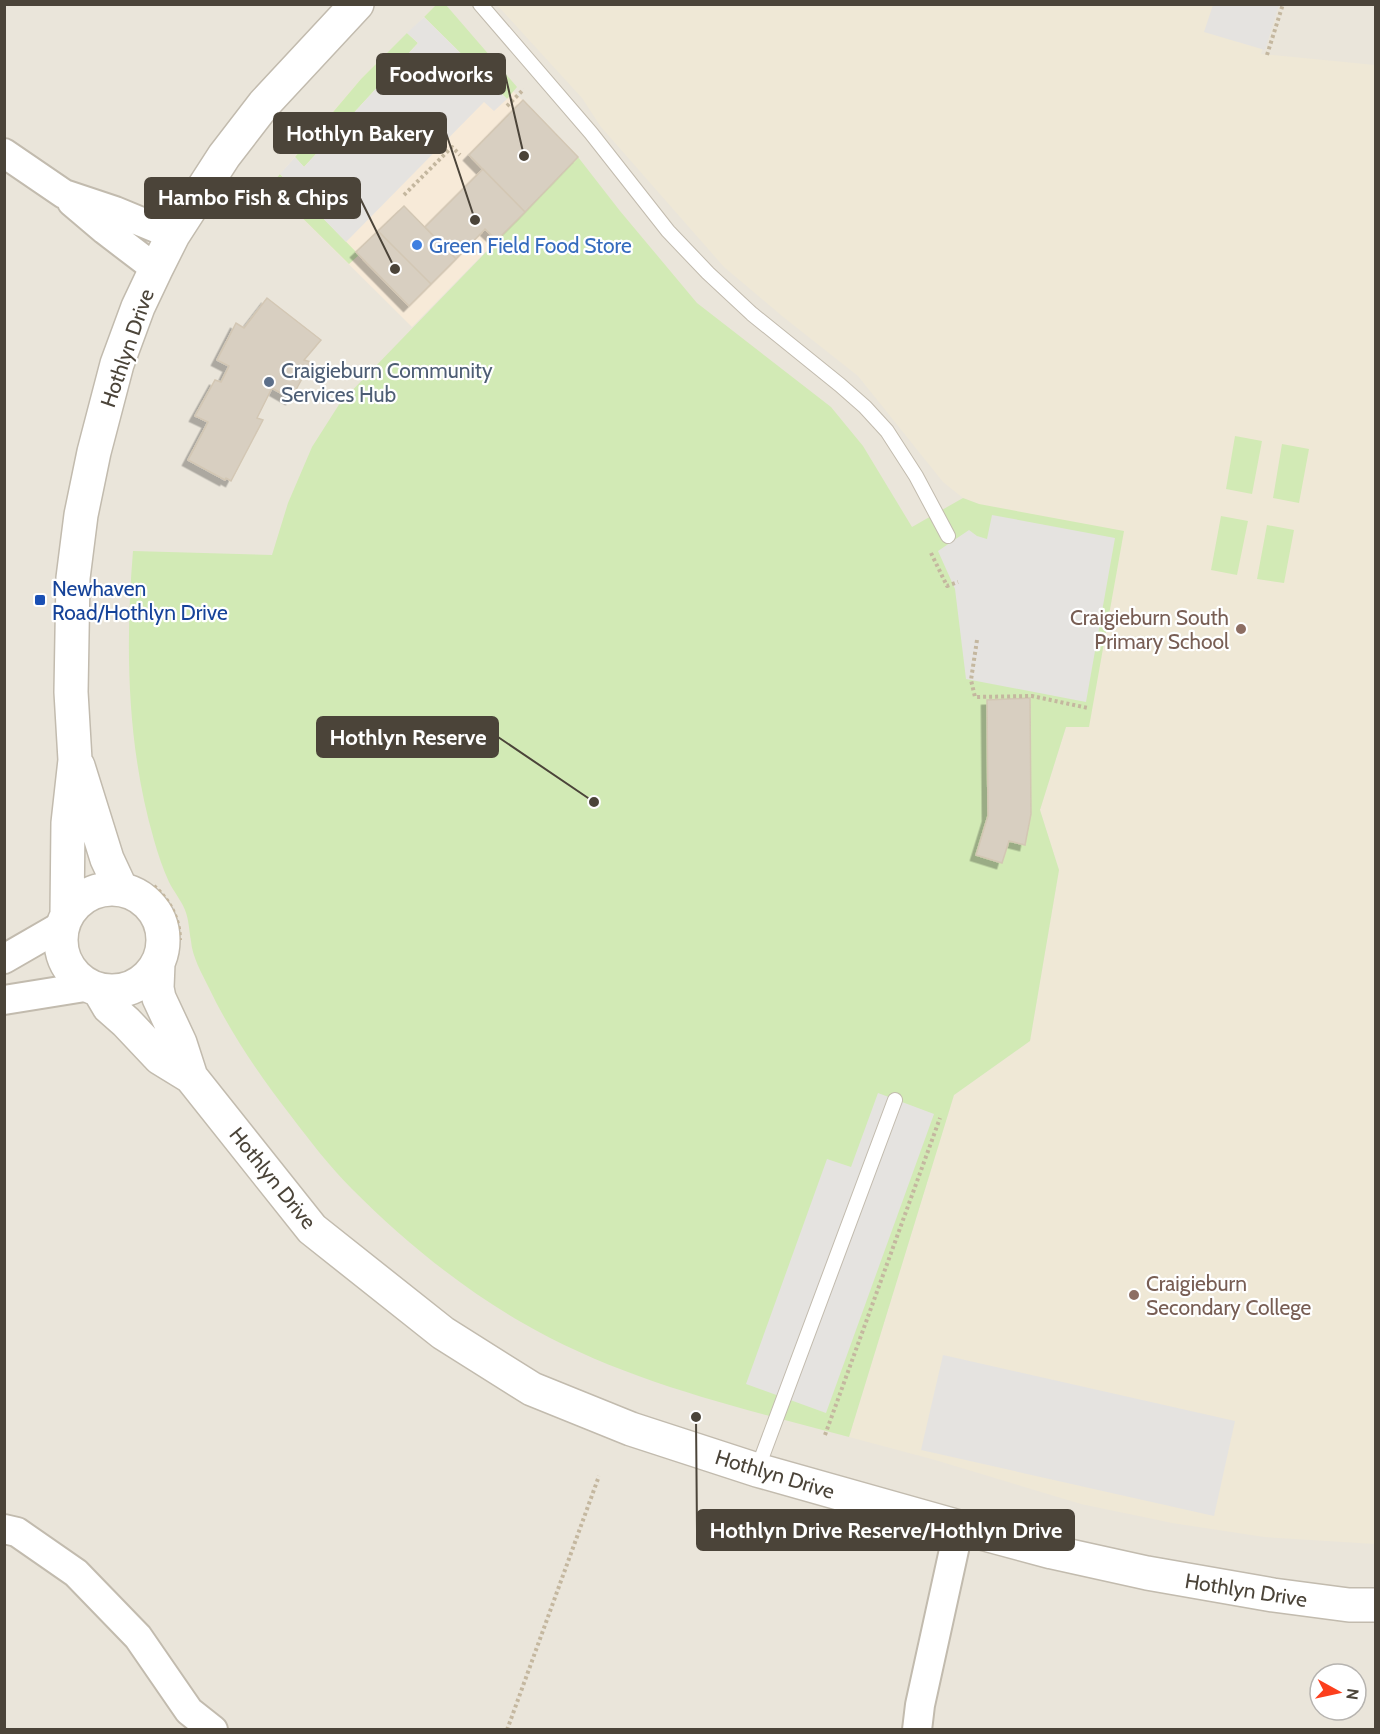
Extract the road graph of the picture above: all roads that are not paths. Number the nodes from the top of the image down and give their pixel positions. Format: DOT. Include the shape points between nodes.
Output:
graph roads {
  1 [pos="357,4"];
  2 [pos="480,4"];
  3 [pos="4,153"];
  4 [pos="64,194"];
  5 [pos="173,235"];
  6 [pos="156,269"];
  7 [pos="948,536"];
  8 [pos="75,760"];
  9 [pos="134,885"];
  10 [pos="65,920"];
  11 [pos="169,953"];
  12 [pos="4,959"];
  13 [pos="95,988"];
  14 [pos="4,1000"];
  15 [pos="191,1077"];
  16 [pos="895,1100"];
  17 [pos="757,1470"];
  18 [pos="959,1527"];
  19 [pos="4,1528"];
  20 [pos="1376,1605"];
  21 [pos="213,1730"];
  22 [pos="917,1730"];
  1 -- 5 [label="street, Hothlyn Drive" via="264,104 224,156"];
  2 -- 7 [label="lane" via="591,133 668,231 708,273 840,385 887,431"];
  3 -- 4 [label="street"];
  4 -- 5 [label="street"];
  4 -- 6 [label="street"];
  5 -- 6 [label="street, Hothlyn Drive"];
  6 -- 8 [label="street, Hothlyn Drive" via="117,364 81,515 73,590 71,692"];
  8 -- 9 [label="street, Hothlyn Drive" via="107,859"];
  8 -- 10 [label="street, Hothlyn Drive" via="68,823"];
  9 -- 10 [label="street" via="90,893"];
  9 -- 11 [label="street" via="134,893 155,910 164,937 163,950"];
  10 -- 12 [label="street"];
  10 -- 13 [label="street" via="61,941 64,958 72,972"];
  11 -- 13 [label="street" via="140,984 120,991"];
  11 -- 15 [label="street, Hothlyn Drive" via="157,988"];
  13 -- 14 [label="street"];
  13 -- 15 [label="street, Hothlyn Drive" via="160,1058"];
  15 -- 17 [label="street, Hothlyn Drive" via="312,1229 443,1333 532,1389 631,1429"];
  16 -- 17 [label="lane"];
  17 -- 18 [label="street, Hothlyn Drive"];
  18 -- 20 [label="street, Hothlyn Drive" via="1147,1573 1295,1598"];
  18 -- 22 [label="street"];
  19 -- 21 [label="street" via="17,1532 76,1574 138,1637 189,1711"];
}
